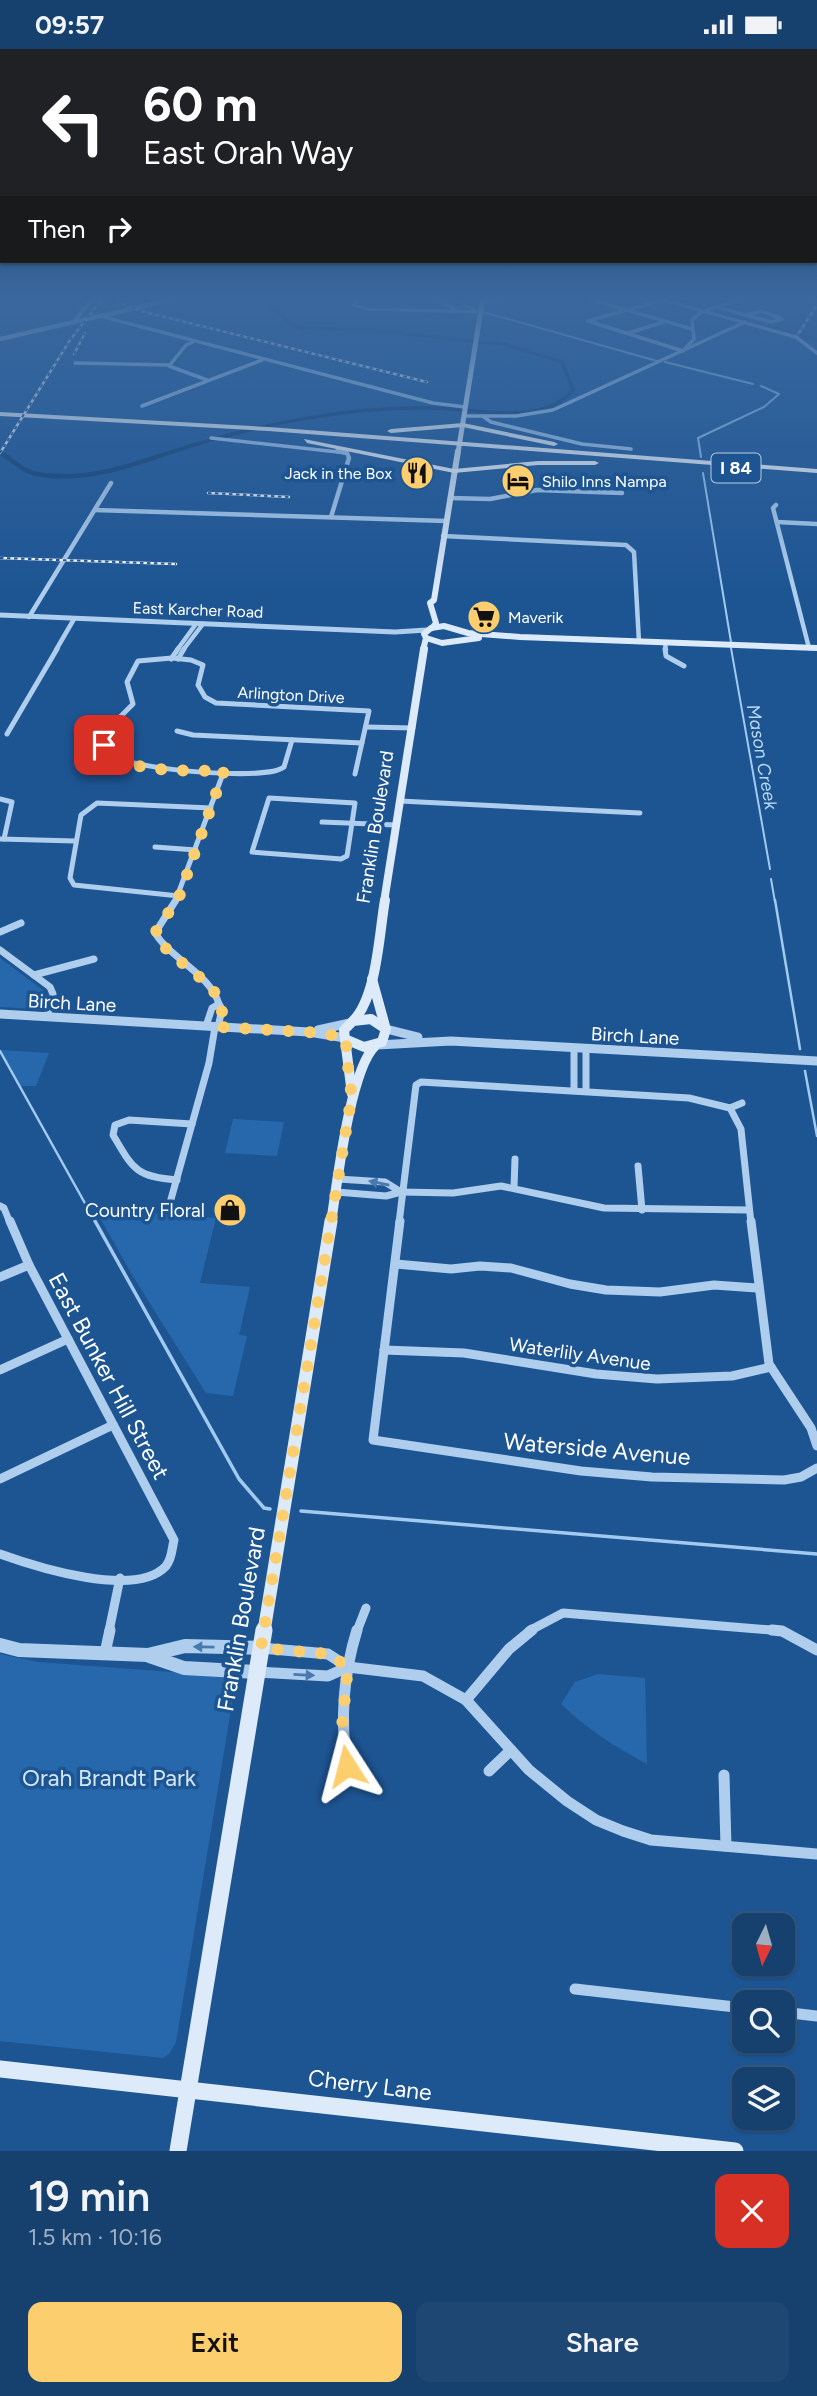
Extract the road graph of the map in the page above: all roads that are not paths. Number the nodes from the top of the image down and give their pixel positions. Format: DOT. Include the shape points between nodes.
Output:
graph roads {
  1 [pos="169,395"];
  2 [pos="402,395"];
  3 [pos="467,395"];
  4 [pos="588,395"];
  5 [pos="142,405"];
  6 [pos="464,414"];
  7 [pos="0,416"];
  8 [pos="33,417"];
  9 [pos="484,417"];
  10 [pos="268,429"];
  11 [pos="246,432"];
  12 [pos="225,434"];
  13 [pos="211,437"];
  14 [pos="631,449"];
  15 [pos="654,462"];
  16 [pos="715,463"];
  17 [pos="454,471"];
  18 [pos="817,473"];
  19 [pos="111,483"];
  20 [pos="622,493"];
  21 [pos="450,498"];
  22 [pos="776,505"];
  23 [pos="95,510"];
  24 [pos="331,517"];
  25 [pos="446,521"];
  26 [pos="776,522"];
  27 [pos="817,524"];
  28 [pos="443,536"];
  29 [pos="433,600"];
  30 [pos="0,615"];
  31 [pos="29,617"];
  32 [pos="74,618"];
  33 [pos="199,624"];
  34 [pos="452,627"];
  35 [pos="462,631"];
  36 [pos="427,633"];
  37 [pos="520,637"];
  38 [pos="452,642"];
  39 [pos="639,642"];
  40 [pos="665,643"];
  41 [pos="813,648"];
  42 [pos="171,659"];
  43 [pos="178,659"];
  44 [pos="684,666"];
  45 [pos="420,683"];
  46 [pos="366,725"];
  47 [pos="413,727"];
  48 [pos="177,731"];
  49 [pos="7,734"];
  50 [pos="292,740"];
  51 [pos="362,743"];
  52 [pos="113,757"];
  53 [pos="93,762"];
  54 [pos="224,771"];
  55 [pos="355,774"];
  56 [pos="0,799"];
  57 [pos="400,801"];
  58 [pos="211,808"];
  59 [pos="640,813"];
  60 [pos="322,822"];
  61 [pos="353,823"];
  62 [pos="396,825"];
  63 [pos="2,839"];
  64 [pos="75,841"];
  65 [pos="155,847"];
  66 [pos="196,850"];
  67 [pos="179,897"];
  68 [pos="21,923"];
  69 [pos="0,932"];
  70 [pos="0,950"];
  71 [pos="94,959"];
  72 [pos="34,975"];
  73 [pos="372,979"];
  74 [pos="219,1004"];
  75 [pos="0,1014"];
  76 [pos="47,1017"];
  77 [pos="351,1022"];
  78 [pos="213,1027"];
  79 [pos="386,1028"];
  80 [pos="309,1032"];
  81 [pos="345,1038"];
  82 [pos="451,1041"];
  83 [pos="376,1045"];
  84 [pos="574,1048"];
  85 [pos="586,1049"];
  86 [pos="817,1061"];
  87 [pos="574,1090"];
  88 [pos="586,1091"];
  89 [pos="352,1094"];
  90 [pos="742,1103"];
  91 [pos="730,1108"];
  92 [pos="192,1124"];
  93 [pos="514,1159"];
  94 [pos="638,1166"];
  95 [pos="177,1180"];
  96 [pos="337,1186"];
  97 [pos="514,1187"];
  98 [pos="401,1192"];
  99 [pos="0,1206"];
  100 [pos="168,1210"];
  101 [pos="642,1210"];
  102 [pos="749,1210"];
  103 [pos="396,1264"];
  104 [pos="29,1265"];
  105 [pos="0,1277"];
  106 [pos="757,1288"];
  107 [pos="68,1339"];
  108 [pos="384,1350"];
  109 [pos="771,1367"];
  110 [pos="0,1370"];
  111 [pos="113,1425"];
  112 [pos="817,1446"];
  113 [pos="817,1468"];
  114 [pos="0,1479"];
  115 [pos="0,1554"];
  116 [pos="120,1579"];
  117 [pos="366,1608"];
  118 [pos="0,1645"];
  119 [pos="261,1648"];
  120 [pos="817,1650"];
  121 [pos="105,1654"];
  122 [pos="148,1655"];
  123 [pos="348,1667"];
  124 [pos="257,1672"];
  125 [pos="466,1700"];
  126 [pos="510,1750"];
  127 [pos="347,1766"];
  128 [pos="489,1771"];
  129 [pos="724,1775"];
  130 [pos="726,1846"];
  131 [pos="817,1854"];
  132 [pos="575,1989"];
  133 [pos="732,2007"];
  134 [pos="795,2013"];
  135 [pos="817,2016"];
  136 [pos="0,2069"];
  137 [pos="188,2088"];
  138 [pos="178,2151"];
  139 [pos="735,2151"];
  1 -- 5 [label="street"];
  2 -- 6 [label="street"];
  3 -- 6 [label="main road, Franklin Boulevard"];
  4 -- 9 [label="street" via="534,414"];
  6 -- 9 [label="street"];
  6 -- 10 [label="highway" via="377,432"];
  6 -- 16 [label="highway" via="597,452"];
  6 -- 17 [label="main road, Franklin Boulevard"];
  7 -- 8 [label="highway, I 84"];
  8 -- 11 [label="highway, I 84"];
  8 -- 12 [label="highway, I 84"];
  9 -- 14 [label="street" via="571,441"];
  10 -- 11 [label="highway, I 84"];
  10 -- 16 [label="highway, I 84"];
  11 -- 12 [label="highway"];
  11 -- 15 [label="highway, I 84"];
  11 -- 17 [label="highway" via="337,445"];
  12 -- 13 [label="street"];
  12 -- 24 [label="street" via="350,456"];
  15 -- 17 [label="highway" via="547,463"];
  15 -- 18 [label="highway, I 84"];
  16 -- 18 [label="highway, I 84"];
  17 -- 21 [label="main road, Franklin Boulevard"];
  19 -- 23 [label="street"];
  20 -- 21 [label="street" via="537,490 496,498"];
  21 -- 25 [label="main road, Franklin Boulevard"];
  22 -- 26 [label="street"];
  23 -- 24 [label="street"];
  23 -- 31 [label="street"];
  24 -- 25 [label="street"];
  25 -- 28 [label="main road, Franklin Boulevard"];
  26 -- 27 [label="street"];
  26 -- 41 [label="street"];
  28 -- 29 [label="main road, Franklin Boulevard"];
  28 -- 39 [label="street" via="626,545 634,552"];
  29 -- 34 [label="main road"];
  29 -- 36 [label="main road, Franklin Boulevard" via="436,623"];
  30 -- 31 [label="street, East Karcher Road"];
  31 -- 32 [label="street, East Karcher Road"];
  32 -- 33 [label="street, East Karcher Road"];
  32 -- 49 [label="street"];
  33 -- 36 [label="street, East Karcher Road"];
  33 -- 42 [label="street"];
  33 -- 43 [label="street" via="197,636 185,645"];
  34 -- 35 [label="main road"];
  34 -- 36 [label="main road"];
  35 -- 37 [label="main road"];
  35 -- 38 [label="main road, Franklin Boulevard"];
  36 -- 38 [label="main road"];
  36 -- 45 [label="main road, Franklin Boulevard"];
  37 -- 38 [label="main road"];
  37 -- 39 [label="main road"];
  38 -- 45 [label="main road, Franklin Boulevard" via="432,652"];
  39 -- 40 [label="main road"];
  40 -- 41 [label="main road"];
  40 -- 44 [label="street" via="666,656"];
  42 -- 43 [label="street"];
  42 -- 52 [label="street" via="143,659 135,664 127,682 133,704 108,729 103,741"];
  43 -- 46 [label="street, Arlington Drive" via="202,663 198,685 205,697 216,702 369,711"];
  45 -- 47 [label="main road, Franklin Boulevard"];
  46 -- 47 [label="street"];
  46 -- 51 [label="street"];
  47 -- 57 [label="main road, Franklin Boulevard"];
  48 -- 50 [label="street"];
  50 -- 51 [label="street"];
  50 -- 54 [label="street" via="280,771"];
  51 -- 55 [label="street"];
  52 -- 53 [label="street"];
  52 -- 54 [label="street" via="139,767"];
  54 -- 58 [label="street"];
  56 -- 63 [label="street" via="12,802"];
  57 -- 59 [label="street"];
  57 -- 62 [label="main road, Franklin Boulevard"];
  58 -- 64 [label="street" via="97,803 81,815"];
  58 -- 66 [label="street"];
  60 -- 61 [label="street"];
  61 -- 61 [label="street" via="345,858 252,852 269,798 351,801 356,806"];
  61 -- 62 [label="street"];
  62 -- 73 [label="main road, Franklin Boulevard"];
  63 -- 64 [label="street"];
  64 -- 67 [label="street" via="70,878 74,885"];
  65 -- 66 [label="street"];
  66 -- 67 [label="street"];
  67 -- 74 [label="street" via="156,936 214,991"];
  68 -- 69 [label="street"];
  70 -- 72 [label="street"];
  71 -- 72 [label="street"];
  72 -- 76 [label="street" via="53,994"];
  73 -- 77 [label="main road, Franklin Boulevard" via="364,1010"];
  73 -- 79 [label="main road, Franklin Boulevard"];
  74 -- 78 [label="street" via="222,1009"];
  74 -- 78 [label="street" via="212,1008"];
  75 -- 76 [label="street, Birch Lane"];
  76 -- 78 [label="street, Birch Lane"];
  77 -- 79 [label="main road" via="371,1019"];
  77 -- 80 [label="street, Birch Lane"];
  77 -- 81 [label="main road" via="344,1030"];
  78 -- 80 [label="street, Birch Lane"];
  78 -- 92 [label="street" via="209,1063"];
  79 -- 82 [label="street, Birch Lane"];
  79 -- 83 [label="main road" via="386,1038"];
  80 -- 81 [label="street, Birch Lane"];
  81 -- 83 [label="main road" via="361,1047"];
  81 -- 89 [label="main road, Franklin Boulevard"];
  82 -- 83 [label="street, Birch Lane"];
  82 -- 84 [label="street, Birch Lane"];
  83 -- 89 [label="main road, Franklin Boulevard" via="363,1057"];
  84 -- 85 [label="street, Birch Lane"];
  84 -- 87 [label="street"];
  85 -- 86 [label="street, Birch Lane"];
  85 -- 88 [label="street"];
  87 -- 88 [label="street"];
  87 -- 98 [label="street" via="421,1082 414,1092"];
  88 -- 91 [label="street" via="689,1098"];
  89 -- 96 [label="main road, Franklin Boulevard"];
  90 -- 91 [label="street"];
  91 -- 102 [label="street" via="741,1129"];
  92 -- 95 [label="street"];
  92 -- 95 [label="street" via="129,1120 115,1125 113,1135 137,1174"];
  93 -- 97 [label="street"];
  94 -- 101 [label="street"];
  95 -- 100 [label="street"];
  96 -- 98 [label="street" via="386,1196"];
  98 -- 96 [label="street, one-way" via="385,1182"];
  96 -- 119 [label="main road, Franklin Boulevard"];
  97 -- 98 [label="street"];
  97 -- 101 [label="street" via="581,1205"];
  98 -- 103 [label="street"];
  99 -- 104 [label="street, East Bunker Hill Street" via="5,1208"];
  101 -- 102 [label="street"];
  102 -- 106 [label="street"];
  103 -- 106 [label="street" via="511,1268 606,1290 660,1292 714,1285"];
  103 -- 108 [label="street"];
  104 -- 105 [label="street"];
  104 -- 107 [label="street, East Bunker Hill Street"];
  106 -- 109 [label="street"];
  107 -- 110 [label="street"];
  107 -- 111 [label="street, East Bunker Hill Street"];
  108 -- 109 [label="street, Waterlily Avenue" via="472,1354 641,1380 708,1378"];
  108 -- 113 [label="street, Waterside Avenue" via="373,1440 581,1471 652,1476 784,1480"];
  109 -- 112 [label="street"];
  111 -- 114 [label="street"];
  111 -- 116 [label="street, East Bunker Hill Street" via="174,1540 166,1565 142,1579"];
  115 -- 116 [label="street" via="62,1574"];
  116 -- 121 [label="street"];
  117 -- 123 [label="street" via="354,1633"];
  118 -- 121 [label="street"];
  119 -- 122 [label="street, one-way" via="185,1646"];
  119 -- 123 [label="street" via="328,1654"];
  119 -- 124 [label="main road, Franklin Boulevard"];
  120 -- 125 [label="street" via="782,1631 563,1613 524,1633"];
  121 -- 122 [label="street"];
  122 -- 124 [label="street" via="184,1668"];
  124 -- 123 [label="street, one-way" via="328,1676"];
  123 -- 125 [label="street" via="423,1676"];
  123 -- 127 [label="street" via="341,1736"];
  124 -- 137 [label="main road, Franklin Boulevard"];
  125 -- 126 [label="street"];
  126 -- 128 [label="street"];
  126 -- 130 [label="street" via="528,1770 596,1820 651,1840"];
  129 -- 130 [label="street"];
  130 -- 131 [label="street"];
  132 -- 133 [label="street"];
  134 -- 135 [label="street"];
  136 -- 137 [label="main road, Cherry Lane"];
  137 -- 138 [label="main road, Franklin Boulevard"];
  137 -- 139 [label="main road, Cherry Lane"];
}
